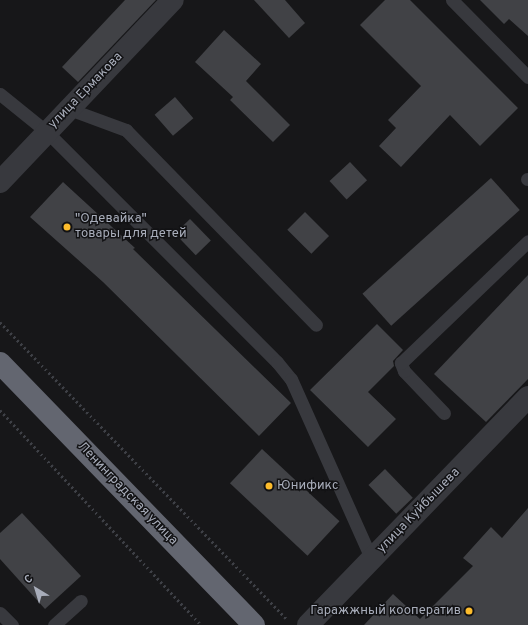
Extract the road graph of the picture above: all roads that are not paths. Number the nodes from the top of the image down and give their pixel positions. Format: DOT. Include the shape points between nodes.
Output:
graph roads {
  1 [pos="173,0"];
  2 [pos="452,0"];
  3 [pos="528,77"];
  4 [pos="0,94"];
  5 [pos="69,109"];
  6 [pos="47,132"];
  7 [pos="0,182"];
  8 [pos="528,241"];
  9 [pos="316,325"];
  10 [pos="0,364"];
  11 [pos="528,397"];
  12 [pos="444,413"];
  13 [pos="372,560"];
  14 [pos="81,600"];
  15 [pos="0,613"];
  16 [pos="12,625"];
  17 [pos="54,625"];
  18 [pos="254,625"];
  19 [pos="308,625"];
  1 -- 5 [label="street, улица Ермакова"];
  2 -- 3 [label="lane"];
  4 -- 6 [label="lane"];
  5 -- 6 [label="street, улица Ермакова"];
  5 -- 9 [label="lane" via="126,130"];
  6 -- 7 [label="street, улица Ермакова"];
  6 -- 13 [label="lane" via="291,379"];
  8 -- 12 [label="lane" via="401,363 404,371"];
  10 -- 18 [label="highway, Ленинградская улица"];
  11 -- 13 [label="street, улица Куйбышева"];
  13 -- 19 [label="street, улица Куйбышева"];
  14 -- 17 [label="lane"];
  15 -- 16 [label="lane"];
}
